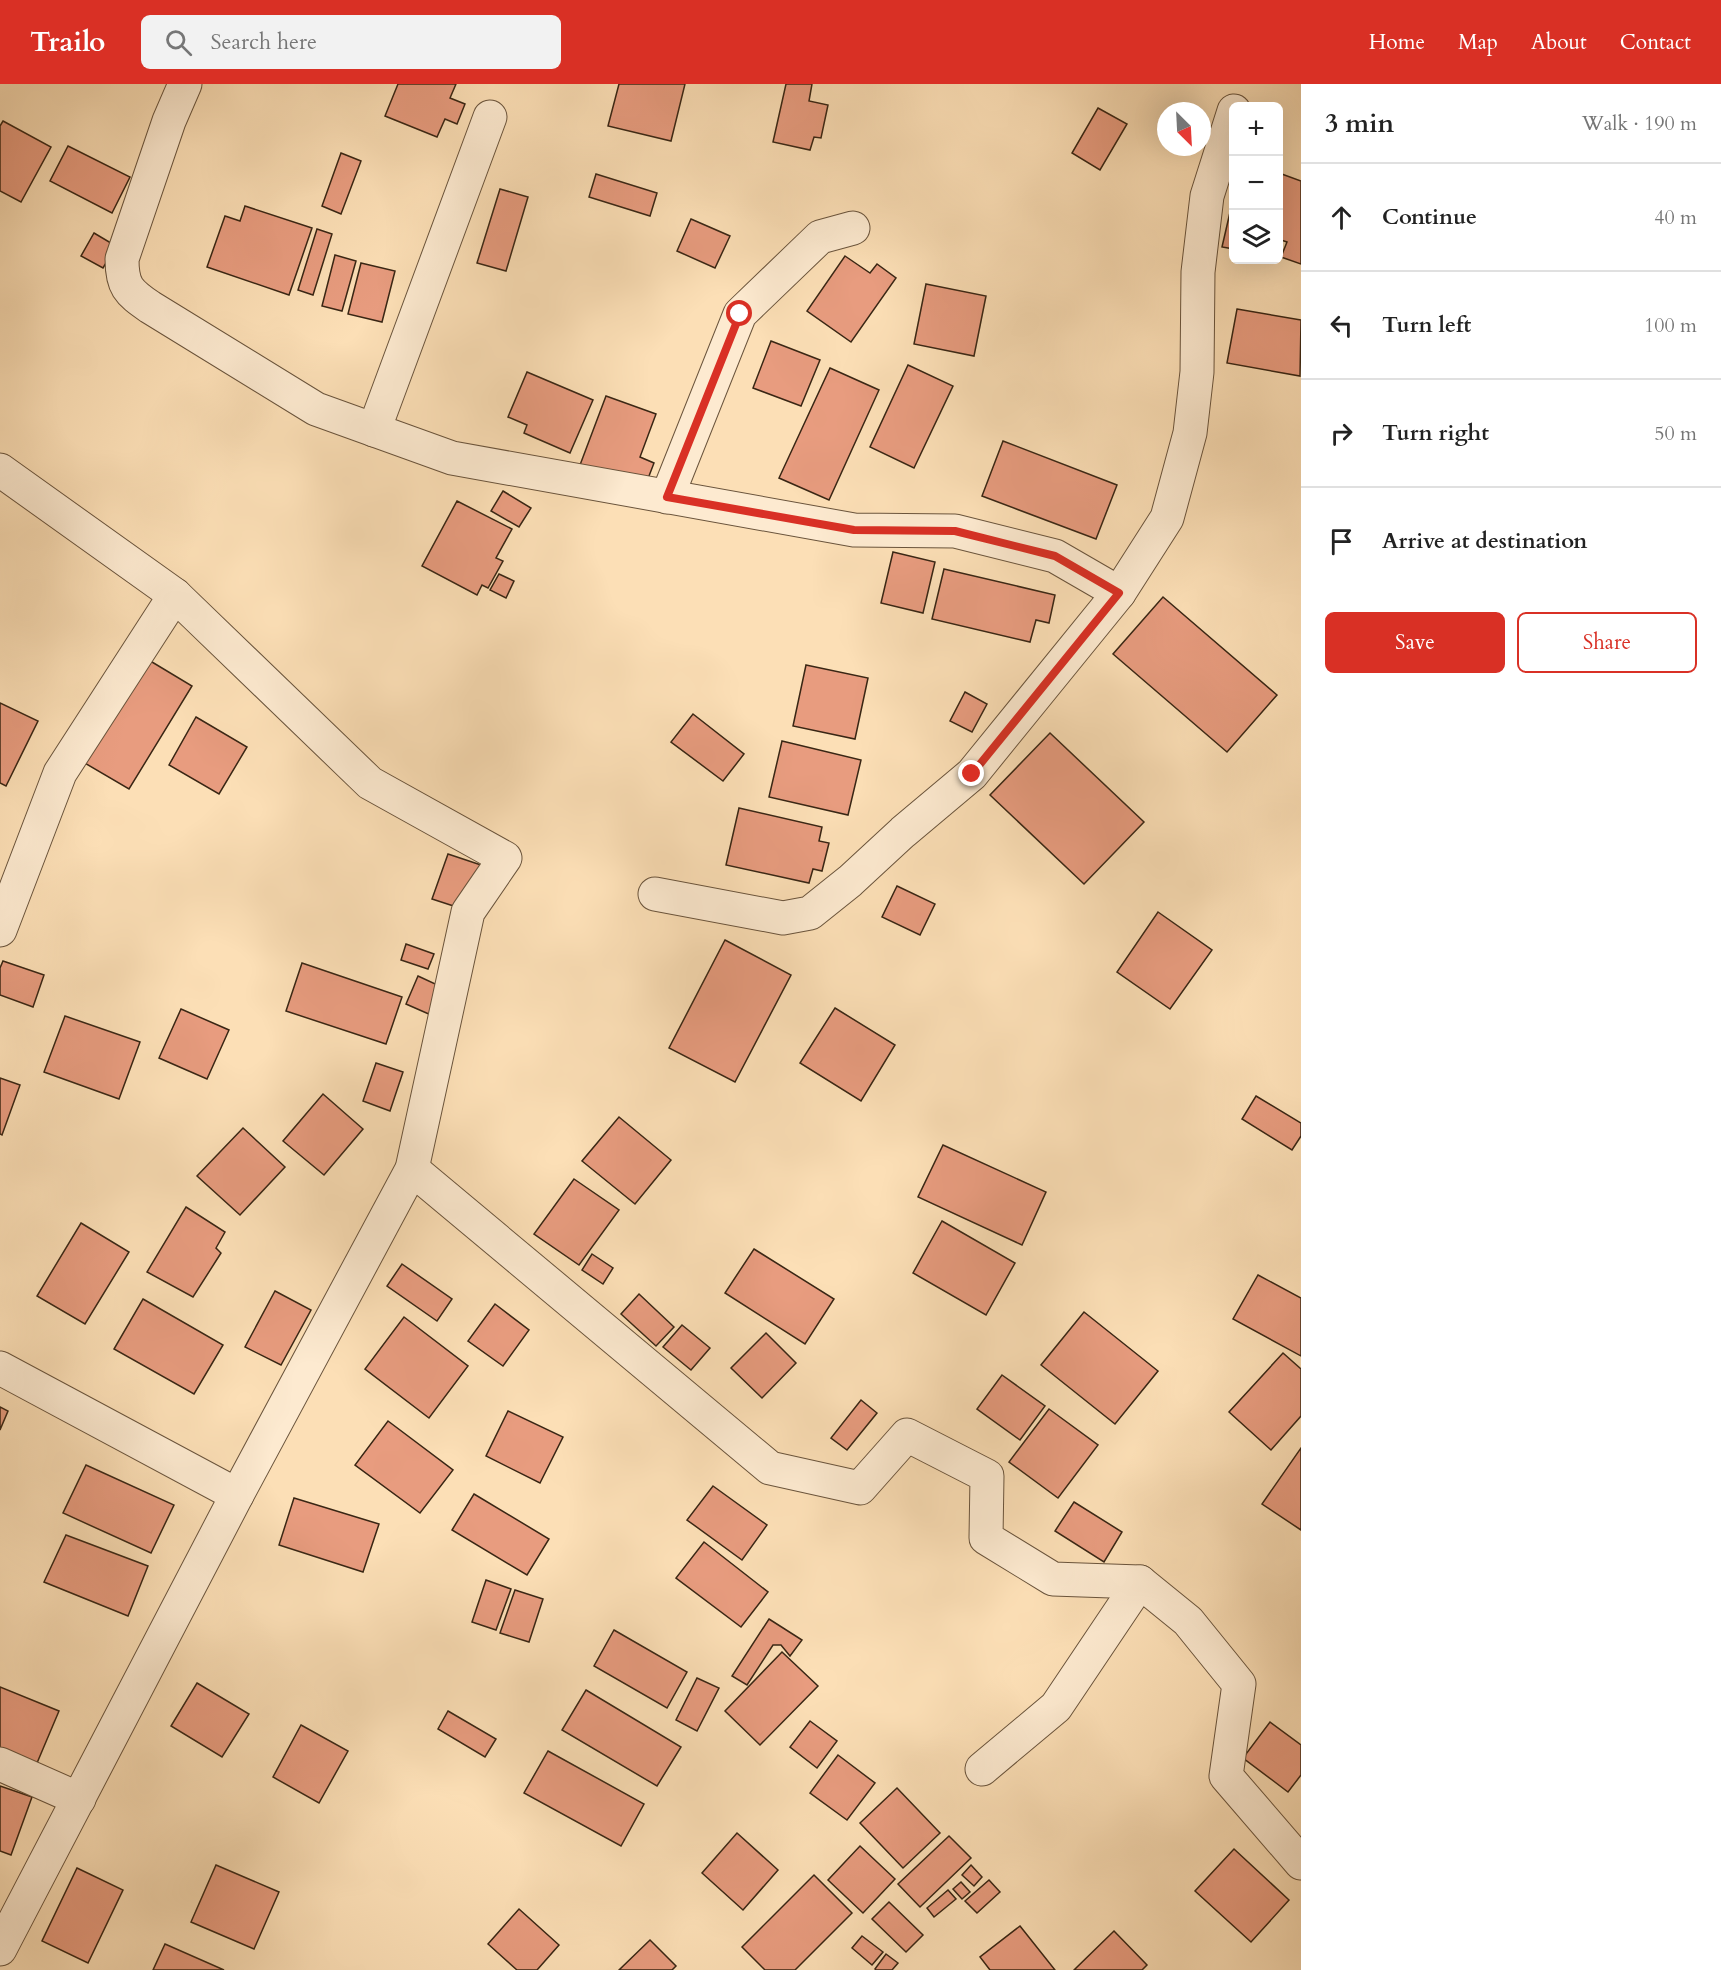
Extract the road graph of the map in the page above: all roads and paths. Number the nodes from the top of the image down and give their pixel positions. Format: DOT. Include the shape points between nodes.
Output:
graph roads {
  1 [pos="185,84"];
  2 [pos="1242,84"];
  3 [pos="1236,102"];
  4 [pos="490,117"];
  5 [pos="1229,124"];
  6 [pos="853,228"];
  7 [pos="374,430"];
  8 [pos="0,470"];
  9 [pos="667,497"];
  10 [pos="1119,593"];
  11 [pos="175,595"];
  12 [pos="655,894"];
  13 [pos="0,930"];
  14 [pos="412,1169"];
  15 [pos="0,1368"];
  16 [pos="237,1495"];
  17 [pos="1140,1582"];
  18 [pos="0,1764"];
  19 [pos="982,1769"];
  20 [pos="79,1799"];
  21 [pos="1301,1863"];
  22 [pos="0,1949"];
  1 -- 7 [label="street" via="122,259 122,278 130,294 316,409"];
  2 -- 3 [label="street"];
  4 -- 7 [label="street"];
  5 -- 10 [label="street" via="1207,196 1198,272 1197,372 1190,433 1167,518"];
  6 -- 9 [label="street" via="820,237 740,314"];
  7 -- 9 [label="street" via="452,458"];
  8 -- 11 [label="street"];
  9 -- 10 [label="street" via="854,530 955,531 1055,556"];
  10 -- 12 [label="street" via="972,774 810,913 783,918"];
  11 -- 13 [label="street" via="60,773"];
  11 -- 14 [label="street" via="370,783 505,858 468,912"];
  14 -- 16 [label="street"];
  14 -- 17 [label="street" via="770,1468 860,1488 907,1435 987,1476 986,1538 1053,1579"];
  15 -- 16 [label="street"];
  16 -- 20 [label="street"];
  17 -- 19 [label="street" via="1056,1707"];
  17 -- 21 [label="street" via="1188,1621 1239,1684 1226,1776"];
  18 -- 20 [label="street"];
  20 -- 22 [label="street"];
}
